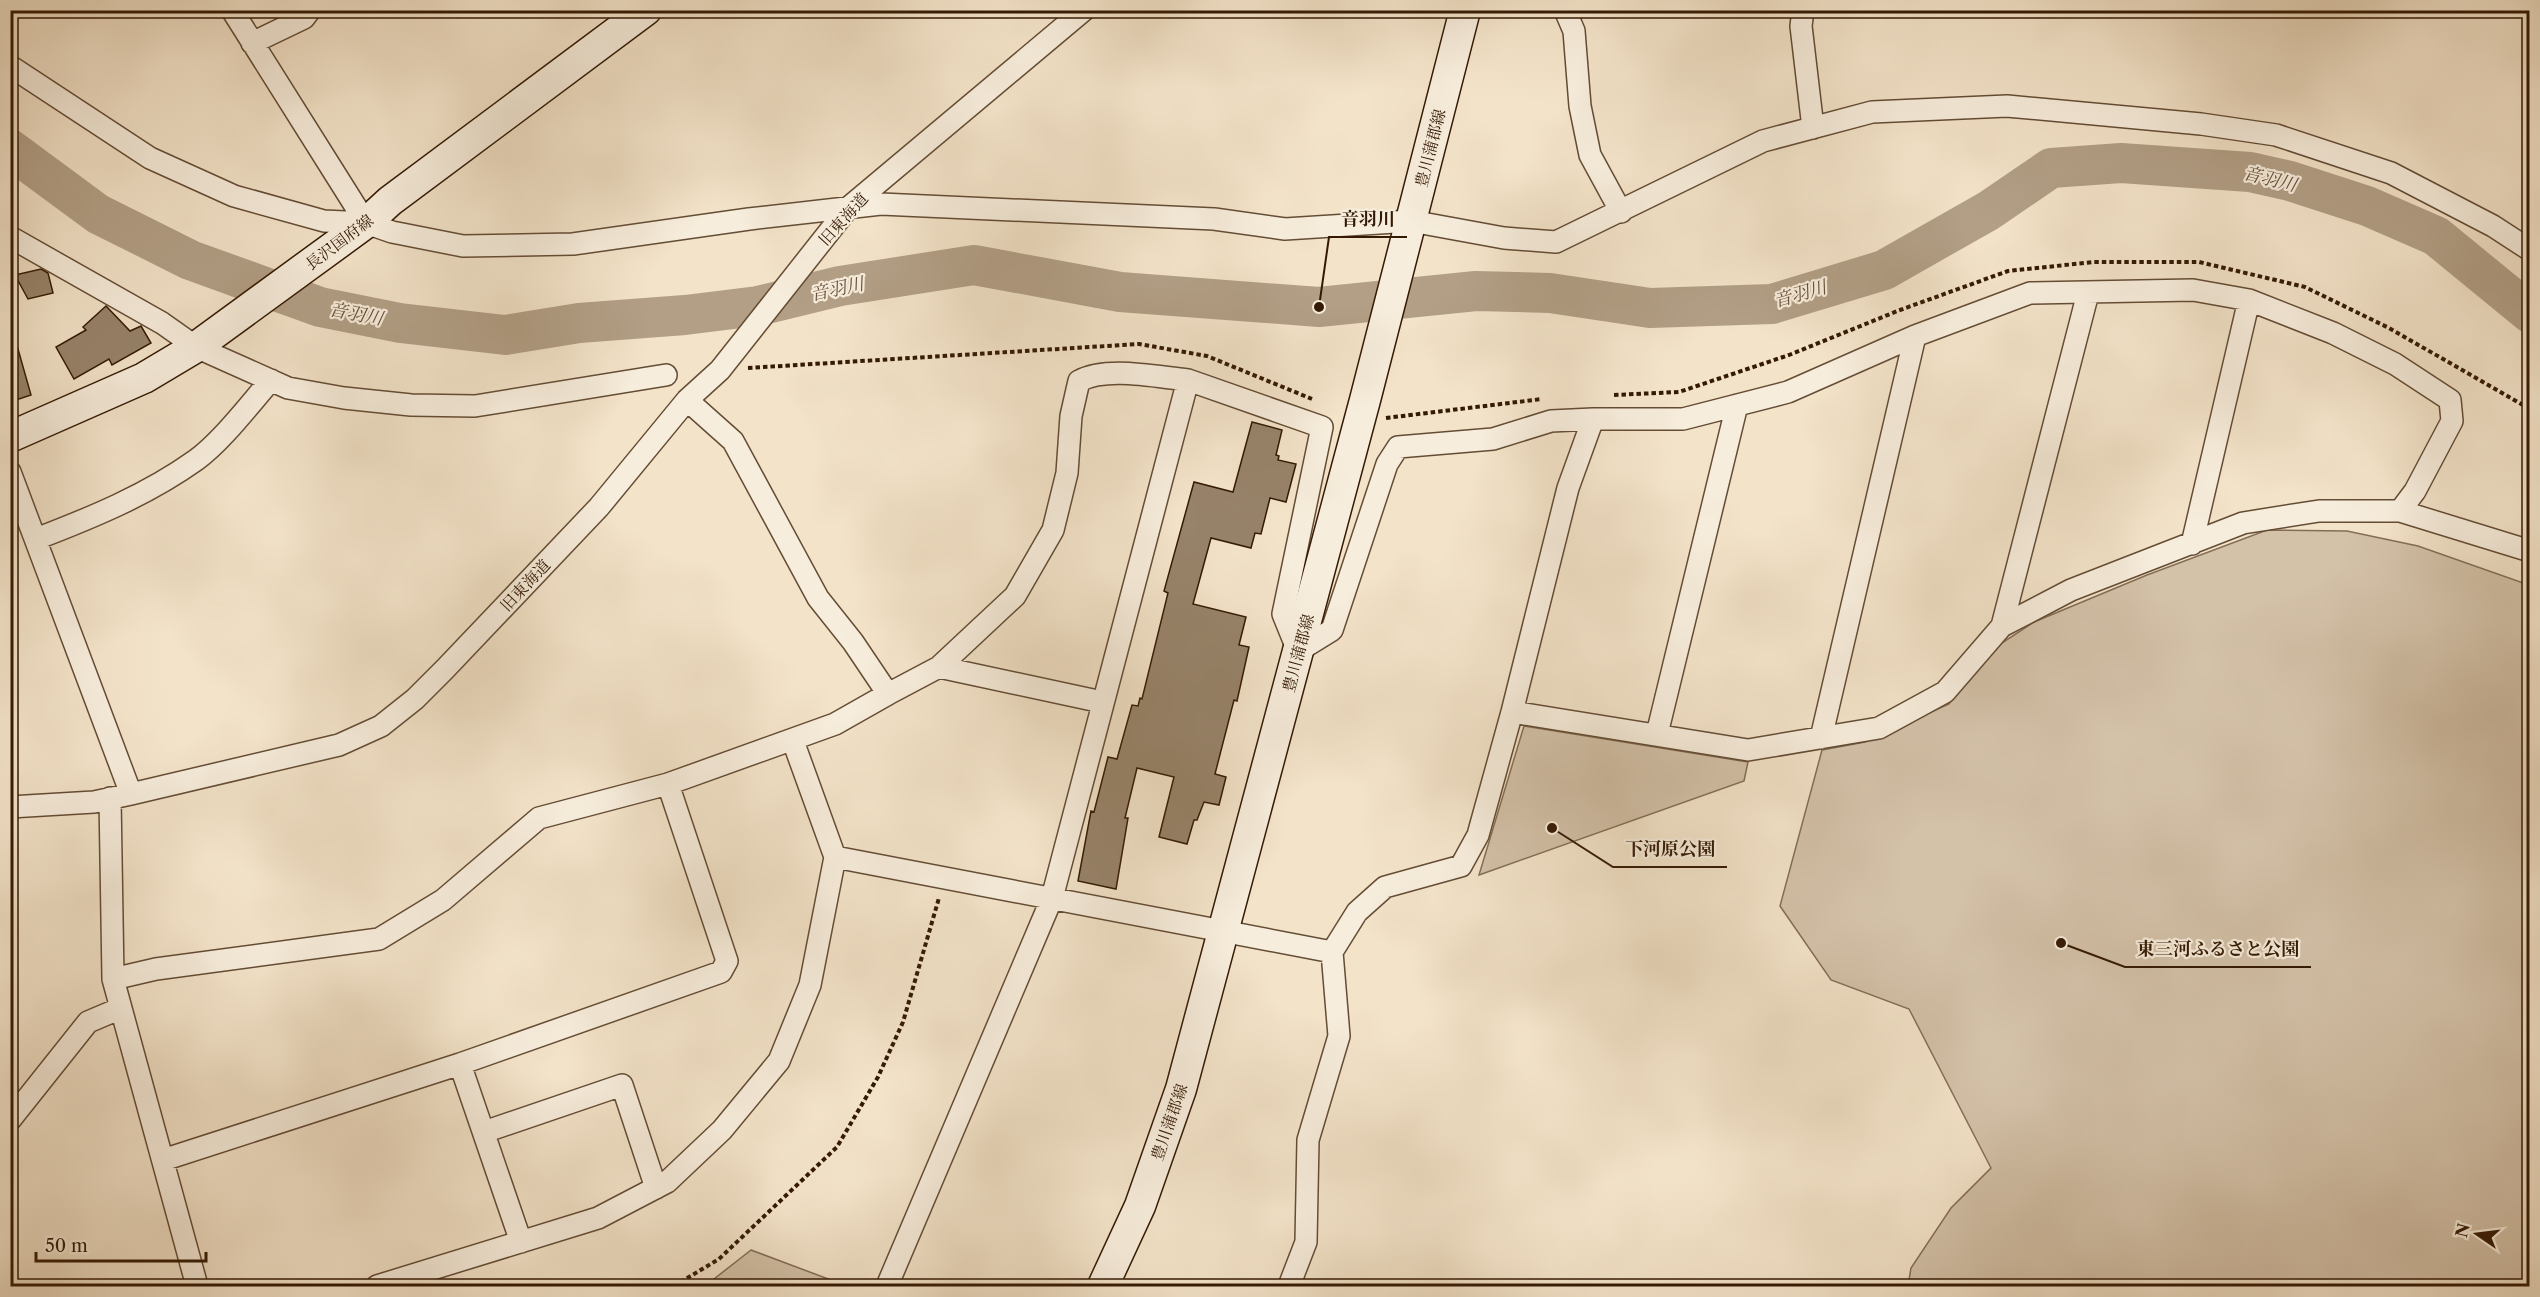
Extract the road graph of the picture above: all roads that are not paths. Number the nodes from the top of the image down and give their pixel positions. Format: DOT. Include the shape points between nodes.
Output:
graph roads {
  1 [pos="232,10"];
  2 [pos="310,10"];
  3 [pos="646,10"];
  4 [pos="1084,10"];
  5 [pos="1465,10"];
  6 [pos="1565,10"];
  7 [pos="1803,10"];
  8 [pos="252,43"];
  9 [pos="10,66"];
  10 [pos="1813,128"];
  11 [pos="1621,212"];
  12 [pos="842,216"];
  13 [pos="1410,229"];
  14 [pos="356,230"];
  15 [pos="10,237"];
  16 [pos="2529,250"];
  17 [pos="2088,293"];
  18 [pos="2248,300"];
  19 [pos="1915,336"];
  20 [pos="201,344"];
  21 [pos="666,375"];
  22 [pos="271,380"];
  23 [pos="1188,380"];
  24 [pos="687,400"];
  25 [pos="1737,405"];
  26 [pos="1593,418"];
  27 [pos="10,437"];
  28 [pos="10,472"];
  29 [pos="2400,511"];
  30 [pos="36,539"];
  31 [pos="2192,544"];
  32 [pos="2529,551"];
  33 [pos="2002,626"];
  34 [pos="1298,651"];
  35 [pos="939,667"];
  36 [pos="888,694"];
  37 [pos="1102,702"];
  38 [pos="1512,712"];
  39 [pos="1657,734"];
  40 [pos="1821,738"];
  41 [pos="793,741"];
  42 [pos="668,784"];
  43 [pos="131,794"];
  44 [pos="110,798"];
  45 [pos="10,807"];
  46 [pos="835,857"];
  47 [pos="1052,898"];
  48 [pos="1223,931"];
  49 [pos="1332,952"];
  50 [pos="113,980"];
  51 [pos="121,1008"];
  52 [pos="460,1064"];
  53 [pos="10,1120"];
  54 [pos="484,1132"];
  55 [pos="164,1160"];
  56 [pos="656,1188"];
  57 [pos="521,1242"];
  58 [pos="197,1287"];
  59 [pos="377,1287"];
  60 [pos="887,1287"];
  61 [pos="1103,1287"];
  62 [pos="1289,1287"];
  1 -- 8 [label="street"];
  2 -- 8 [label="street" via="304,18"];
  3 -- 14 [label="main road, 長沢国府線"];
  4 -- 12 [label="street, 旧東海道"];
  5 -- 13 [label="main road, 豊川蒲郡線"];
  6 -- 11 [label="street" via="1574,31 1580,106 1590,155"];
  7 -- 10 [label="street" via="1801,26"];
  8 -- 14 [label="street"];
  9 -- 14 [label="street" via="150,159 234,196"];
  10 -- 11 [label="street" via="1763,141"];
  10 -- 16 [label="street" via="1872,112 2007,106 2276,135 2391,173 2493,226"];
  11 -- 13 [label="street" via="1556,242"];
  12 -- 13 [label="street" via="882,204 1214,219 1285,229"];
  12 -- 14 [label="street" via="749,219 573,244 463,246 392,232"];
  12 -- 24 [label="street, 旧東海道" via="720,370"];
  13 -- 34 [label="main road, 豊川蒲郡線"];
  14 -- 20 [label="main road, 長沢国府線"];
  15 -- 20 [label="street"];
  17 -- 18 [label="street" via="2193,290"];
  17 -- 19 [label="street" via="2030,293"];
  17 -- 33 [label="street"];
  18 -- 29 [label="street" via="2333,333 2395,364 2450,400 2452,421"];
  18 -- 31 [label="street"];
  19 -- 25 [label="street" via="1788,392"];
  19 -- 40 [label="street"];
  20 -- 22 [label="street"];
  20 -- 27 [label="main road, 長沢国府線" via="144,378"];
  21 -- 22 [label="street" via="475,406 344,398 288,388"];
  22 -- 30 [label="street" via="197,459 101,513"];
  23 -- 34 [label="street" via="1322,428 1283,614"];
  23 -- 35 [label="street" via="1091,374 1079,381 1071,416 1067,473 1053,530 1014,596"];
  23 -- 37 [label="street"];
  24 -- 36 [label="street" via="733,441 818,598 854,642"];
  24 -- 43 [label="street, 旧東海道" via="599,507 446,669 381,726 339,745"];
  25 -- 26 [label="street" via="1683,419"];
  25 -- 39 [label="street"];
  26 -- 34 [label="street" via="1551,421 1493,439 1398,447 1387,464 1332,630"];
  26 -- 38 [label="street" via="1568,488"];
  28 -- 30 [label="street"];
  29 -- 31 [label="street" via="2319,511 2242,523"];
  29 -- 32 [label="street"];
  30 -- 43 [label="street"];
  31 -- 33 [label="street" via="2071,590"];
  33 -- 40 [label="street" via="1945,692 1879,728"];
  34 -- 48 [label="main road, 豊川蒲郡線"];
  35 -- 36 [label="street"];
  35 -- 37 [label="street"];
  36 -- 41 [label="street" via="835,724"];
  37 -- 47 [label="street"];
  38 -- 39 [label="street"];
  38 -- 49 [label="street" via="1478,835 1461,866 1385,887 1357,912"];
  39 -- 40 [label="street" via="1748,750"];
  41 -- 42 [label="street"];
  41 -- 46 [label="street"];
  42 -- 50 [label="street" via="539,818 443,900 379,939 156,969"];
  42 -- 52 [label="street" via="727,961 721,972"];
  43 -- 44 [label="street, 旧東海道"];
  44 -- 45 [label="street, 旧東海道"];
  44 -- 50 [label="street"];
  46 -- 47 [label="street"];
  46 -- 56 [label="street" via="810,986 779,1061 722,1130"];
  47 -- 48 [label="street"];
  47 -- 60 [label="street"];
  48 -- 49 [label="street"];
  48 -- 61 [label="main road, 豊川蒲郡線" via="1181,1089 1140,1206"];
  49 -- 62 [label="street" via="1339,1036 1308,1140 1306,1242"];
  50 -- 51 [label="street"];
  51 -- 53 [label="street" via="88,1022"];
  51 -- 55 [label="street"];
  52 -- 54 [label="street"];
  52 -- 55 [label="street"];
  54 -- 56 [label="street" via="622,1085"];
  54 -- 57 [label="street"];
  55 -- 58 [label="street"];
  56 -- 57 [label="street" via="598,1218"];
  57 -- 59 [label="street"];
}
